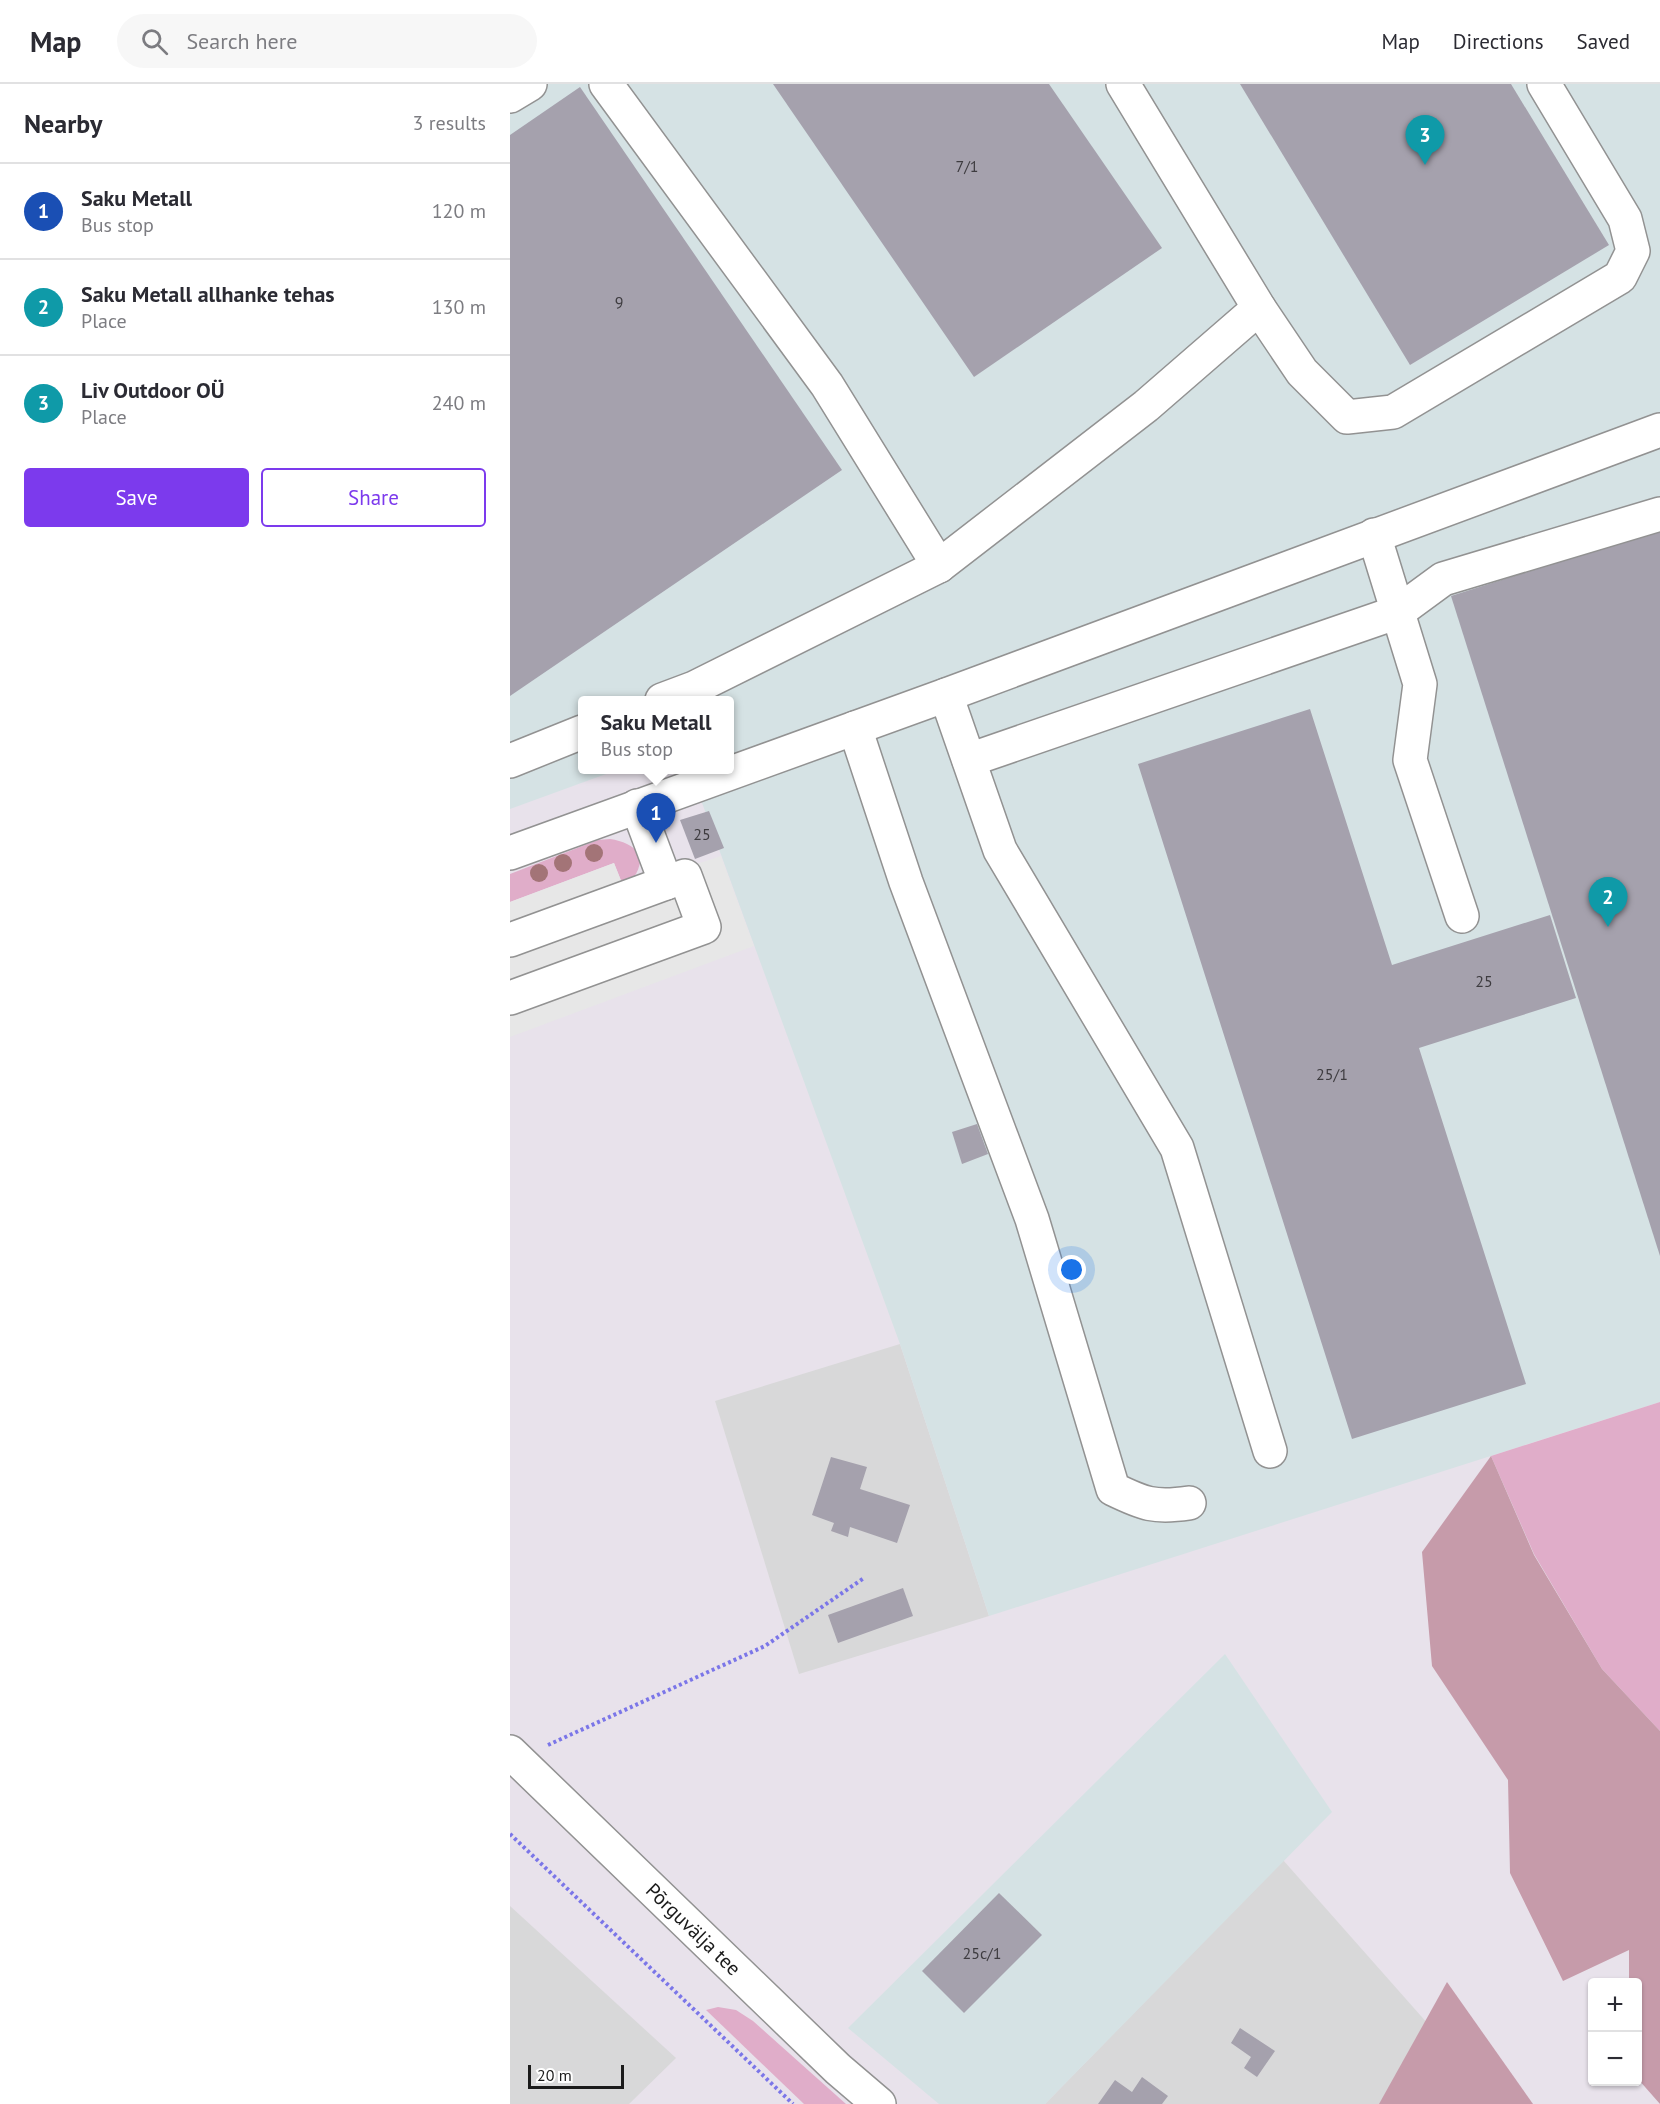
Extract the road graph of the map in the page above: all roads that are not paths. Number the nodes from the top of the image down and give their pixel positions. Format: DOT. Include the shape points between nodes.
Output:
graph roads {
  1 [pos="530,84"];
  2 [pos="606,84"];
  3 [pos="1123,84"];
  4 [pos="1544,84"];
  5 [pos="510,96"];
  6 [pos="1259,308"];
  7 [pos="1660,430"];
  8 [pos="1660,514"];
  9 [pos="1374,535"];
  10 [pos="939,566"];
  11 [pos="1398,612"];
  12 [pos="946,695"];
  13 [pos="673,696"];
  14 [pos="855,728"];
  15 [pos="578,734"];
  16 [pos="969,760"];
  17 [pos="510,761"];
  18 [pos="734,771"];
  19 [pos="727,774"];
  20 [pos="638,806"];
  21 [pos="510,853"];
  22 [pos="666,883"];
  23 [pos="1462,916"];
  24 [pos="510,940"];
  25 [pos="510,998"];
  26 [pos="1270,1451"];
  27 [pos="1189,1503"];
  28 [pos="514,1755"];
  29 [pos="879,2104"];
  1 -- 5 [label="street"];
  2 -- 10 [label="street" via="827,385"];
  3 -- 6 [label="street"];
  4 -- 6 [label="street" via="1625,219 1633,251 1620,277 1393,412 1347,417 1302,372"];
  6 -- 10 [label="street" via="1146,406"];
  7 -- 9 [label="street"];
  8 -- 11 [label="street" via="1443,579"];
  9 -- 11 [label="street"];
  9 -- 12 [label="street"];
  10 -- 13 [label="street"];
  11 -- 16 [label="street"];
  11 -- 23 [label="street" via="1420,684 1410,760"];
  12 -- 14 [label="street"];
  12 -- 16 [label="street"];
  14 -- 18 [label="street"];
  14 -- 27 [label="street" via="906,882 1032,1219 1113,1489 1139,1502 1165,1506"];
  15 -- 17 [label="street"];
  16 -- 26 [label="street" via="1000,850 1177,1149"];
  19 -- 20 [label="street"];
  20 -- 21 [label="street"];
  20 -- 22 [label="street"];
  22 -- 24 [label="street"];
  22 -- 25 [label="street" via="685,876 704,927"];
  28 -- 29 [label="street, Põrguvälja tee" via="838,2069"];
}
